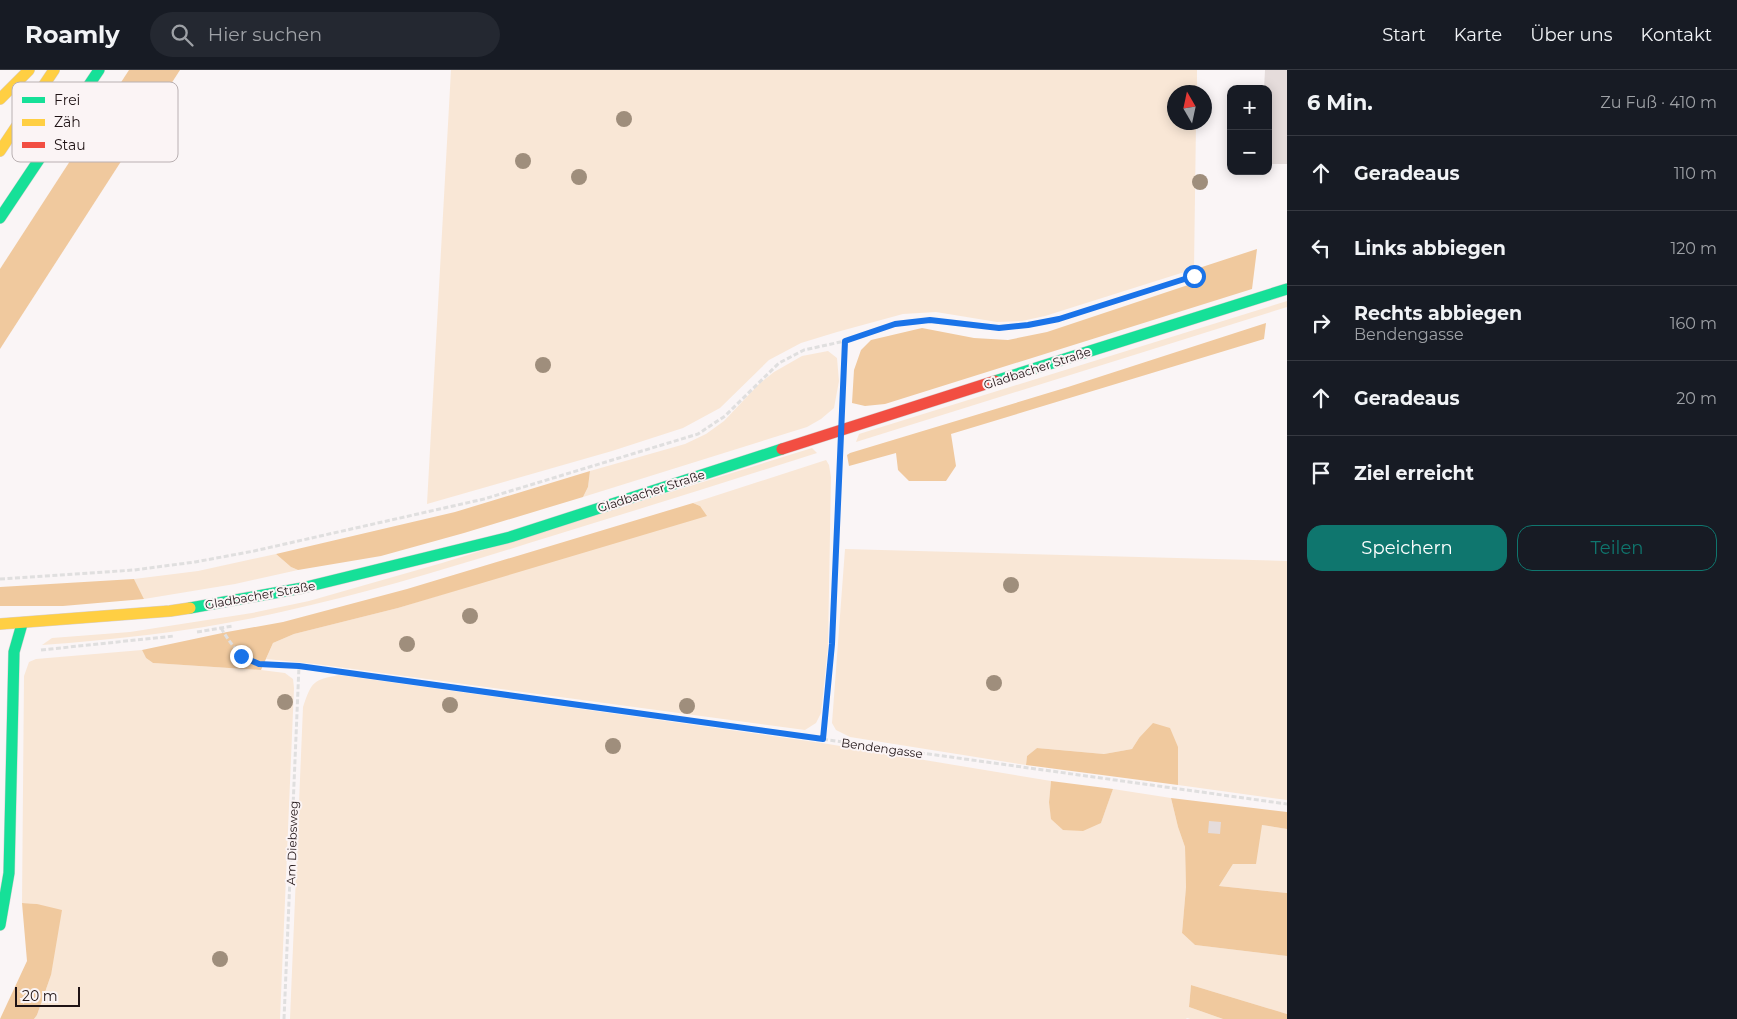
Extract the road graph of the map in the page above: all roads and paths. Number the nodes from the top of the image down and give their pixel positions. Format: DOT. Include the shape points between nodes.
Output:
graph roads {
  1 [pos="29,70"];
  2 [pos="54,70"];
  3 [pos="99,70"];
  4 [pos="17,82"];
  5 [pos="46,82"];
  6 [pos="91,82"];
  7 [pos="12,88"];
  8 [pos="0,100"];
  9 [pos="12,133"];
  10 [pos="0,151"];
  11 [pos="37,162"];
  12 [pos="0,218"];
  13 [pos="1194,276"];
  14 [pos="1287,289"];
  15 [pos="845,341"];
  16 [pos="841,430"];
  17 [pos="0,579"];
  18 [pos="0,624"];
  19 [pos="22,624"];
  20 [pos="221,628"];
  21 [pos="299,666"];
  22 [pos="823,739"];
  23 [pos="1287,804"];
  24 [pos="0,925"];
  25 [pos="284,1019"];
  1 -- 4 [label="main road"];
  2 -- 5 [label="main road"];
  3 -- 6 [label="main road"];
  7 -- 8 [label="main road"];
  9 -- 10 [label="main road"];
  11 -- 12 [label="main road"];
  13 -- 15 [label="path" via="1059,319 1028,325 999,328 930,320 895,324"];
  14 -- 16 [label="main road, Gladbacher Straße"];
  15 -- 16 [label="path"];
  15 -- 17 [label="path" via="804,350 779,363 725,416 698,434 484,499 195,562 134,570"];
  16 -- 19 [label="main road, Gladbacher Straße" via="510,537 302,588 170,611"];
  16 -- 22 [label="path" via="832,644"];
  18 -- 19 [label="main road, Gladbacher Straße"];
  19 -- 24 [label="main road" via="14,652 9,873"];
  20 -- 21 [label="path, Bendengasse" via="241,656 259,664"];
  21 -- 22 [label="path, Bendengasse"];
  21 -- 25 [label="path, Am Diebsweg"];
  22 -- 23 [label="path, Bendengasse"];
}
